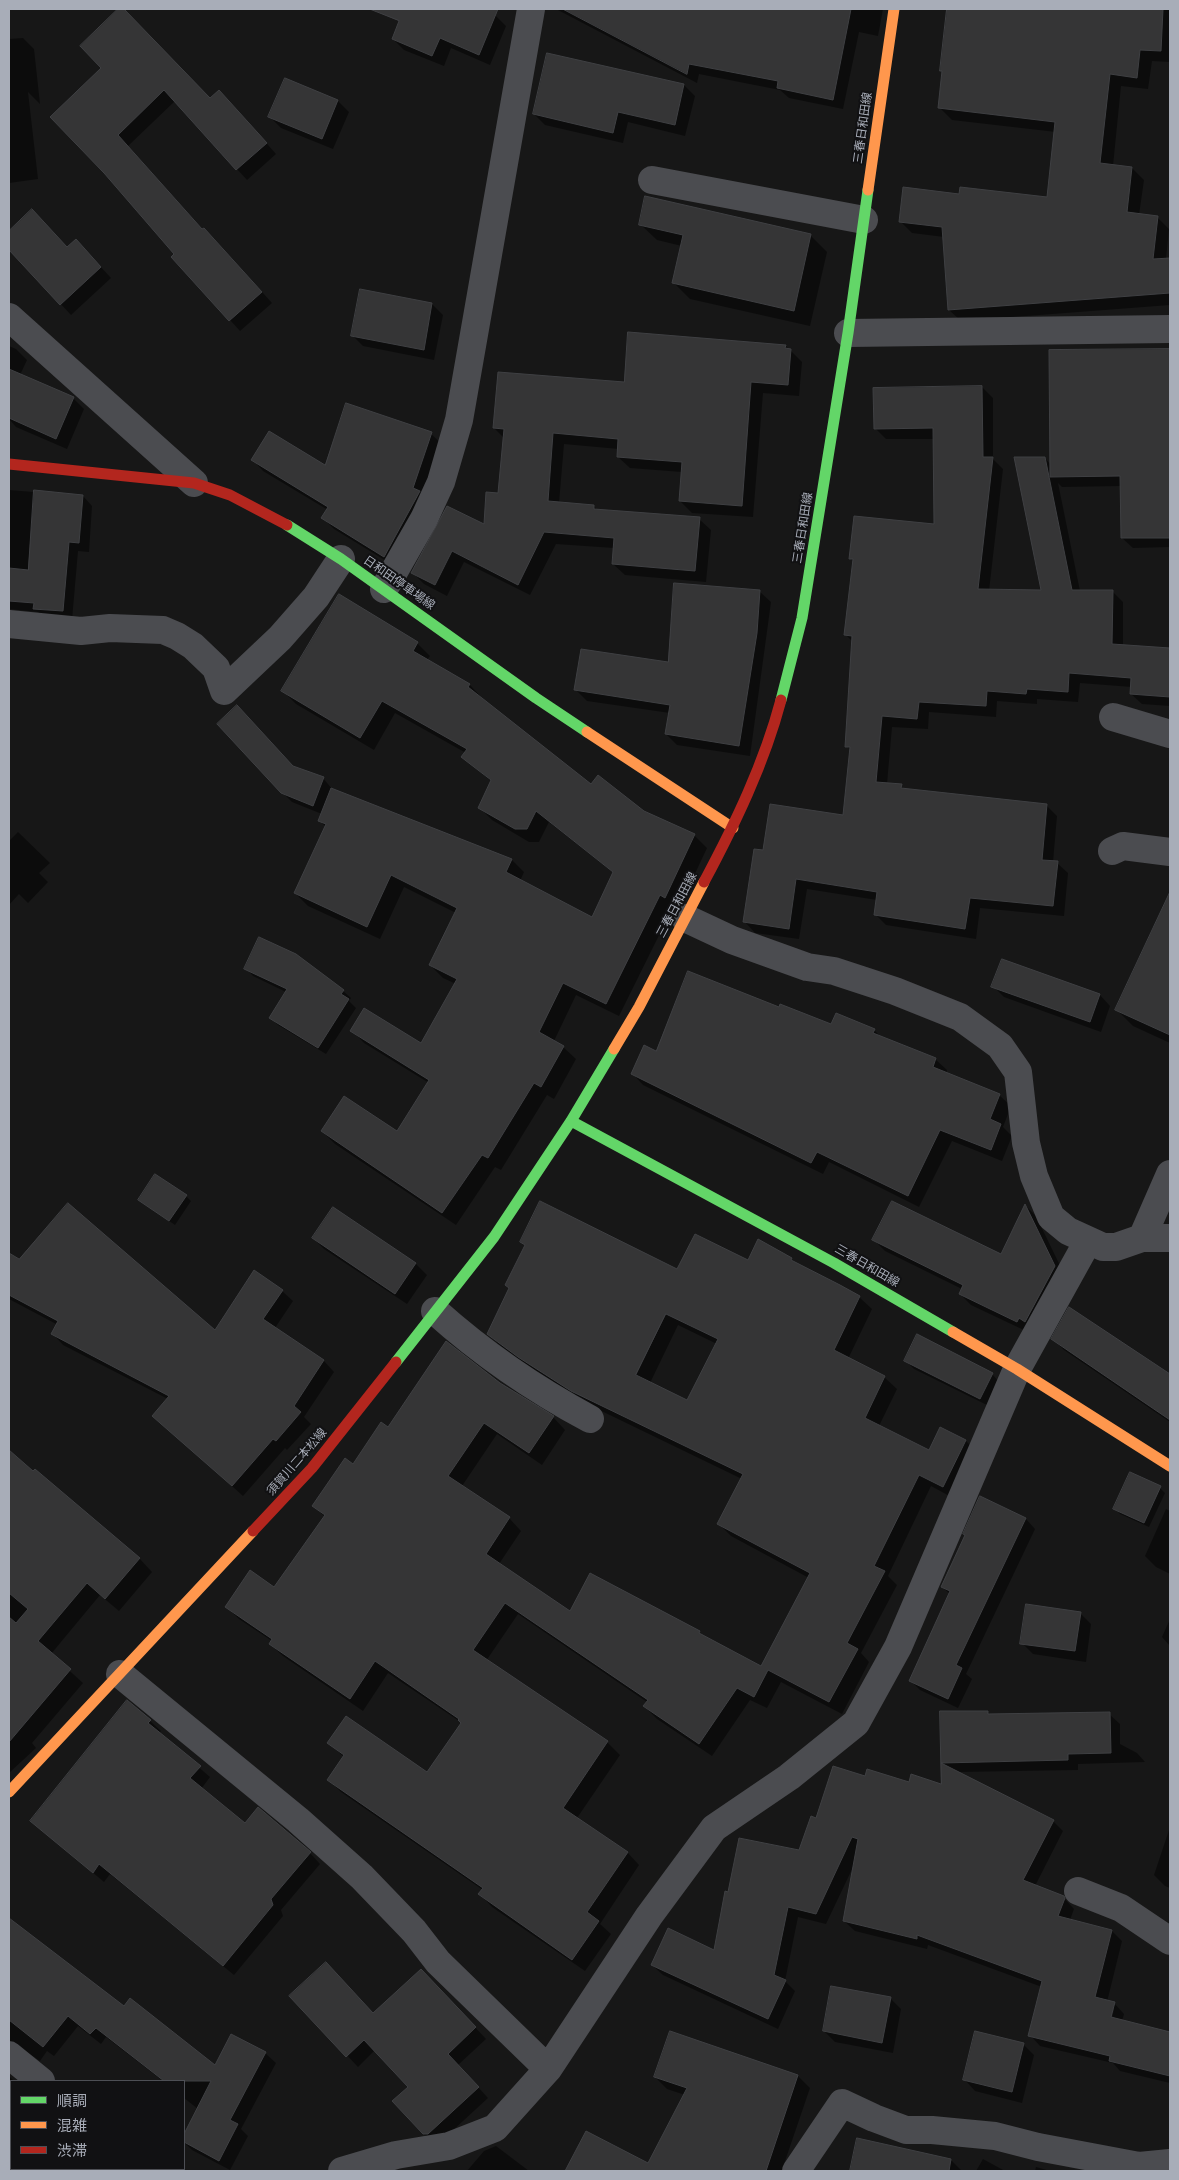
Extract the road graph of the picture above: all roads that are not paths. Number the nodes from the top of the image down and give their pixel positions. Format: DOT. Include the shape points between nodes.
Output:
graph roads {
  1 [pos="531,9"];
  2 [pos="894,9"];
  3 [pos="652,180"];
  4 [pos="864,220"];
  5 [pos="9,316"];
  6 [pos="1170,329"];
  7 [pos="848,333"];
  8 [pos="9,464"];
  9 [pos="194,483"];
  10 [pos="341,560"];
  11 [pos="384,589"];
  12 [pos="9,624"];
  13 [pos="1113,717"];
  14 [pos="1170,734"];
  15 [pos="733,828"];
  16 [pos="1112,851"];
  17 [pos="1170,852"];
  18 [pos="685,918"];
  19 [pos="571,1121"];
  20 [pos="1170,1174"];
  21 [pos="1142,1238"];
  22 [pos="1170,1238"];
  23 [pos="1088,1241"];
  24 [pos="435,1311"];
  25 [pos="1017,1369"];
  26 [pos="590,1419"];
  27 [pos="1170,1466"];
  28 [pos="120,1674"];
  29 [pos="9,1792"];
  30 [pos="1078,1891"];
  31 [pos="1170,1940"];
  32 [pos="9,2055"];
  33 [pos="548,2069"];
  34 [pos="40,2080"];
  35 [pos="1170,2163"];
  36 [pos="342,2171"];
  37 [pos="796,2171"];
  1 -- 11 [label="street" via="459,420 441,482"];
  2 -- 4 [label="main road, 三春日和田線"];
  3 -- 4 [label="street"];
  4 -- 7 [label="main road, 三春日和田線"];
  5 -- 9 [label="street"];
  6 -- 7 [label="street"];
  7 -- 15 [label="main road, 三春日和田線" via="802,618 761,762"];
  8 -- 9 [label="main road, 日和田停車場線"];
  9 -- 10 [label="main road, 日和田停車場線" via="238,499 289,526"];
  10 -- 11 [label="main road, 日和田停車場線"];
  10 -- 12 [label="street" via="316,597 280,638 224,691 216,668 177,636 163,630 110,628 81,631"];
  11 -- 15 [label="main road, 日和田停車場線" via="536,698"];
  13 -- 14 [label="street"];
  15 -- 18 [label="main road, 三春日和田線"];
  16 -- 17 [label="street" via="1123,846"];
  18 -- 19 [label="main road, 三春日和田線" via="639,1007"];
  18 -- 23 [label="street" via="732,940 807,967 834,971 932,1004 960,1017 989,1037 1000,1046 1018,1072 1026,1143 1045,1205 1051,1217"];
  19 -- 24 [label="main road, 須賀川二本松線" via="494,1237"];
  19 -- 25 [label="main road, 三春日和田線" via="834,1263"];
  20 -- 21 [label="street"];
  21 -- 22 [label="street"];
  21 -- 23 [label="street" via="1116,1247 1103,1247"];
  23 -- 25 [label="street"];
  24 -- 26 [label="street" via="504,1368 548,1397"];
  24 -- 28 [label="main road, 須賀川二本松線" via="312,1468"];
  25 -- 27 [label="main road, 三春日和田線"];
  25 -- 33 [label="street" via="898,1647 856,1723 789,1777 714,1828 649,1916"];
  28 -- 29 [label="main road, 須賀川二本松線"];
  28 -- 33 [label="street" via="298,1820 362,1878 414,1931 438,1962"];
  30 -- 31 [label="street" via="1121,1908"];
  32 -- 34 [label="street"];
  33 -- 36 [label="street" via="495,2128 449,2146 396,2155"];
  35 -- 37 [label="street" via="1139,2166 995,2136 906,2130 842,2103"];
}
